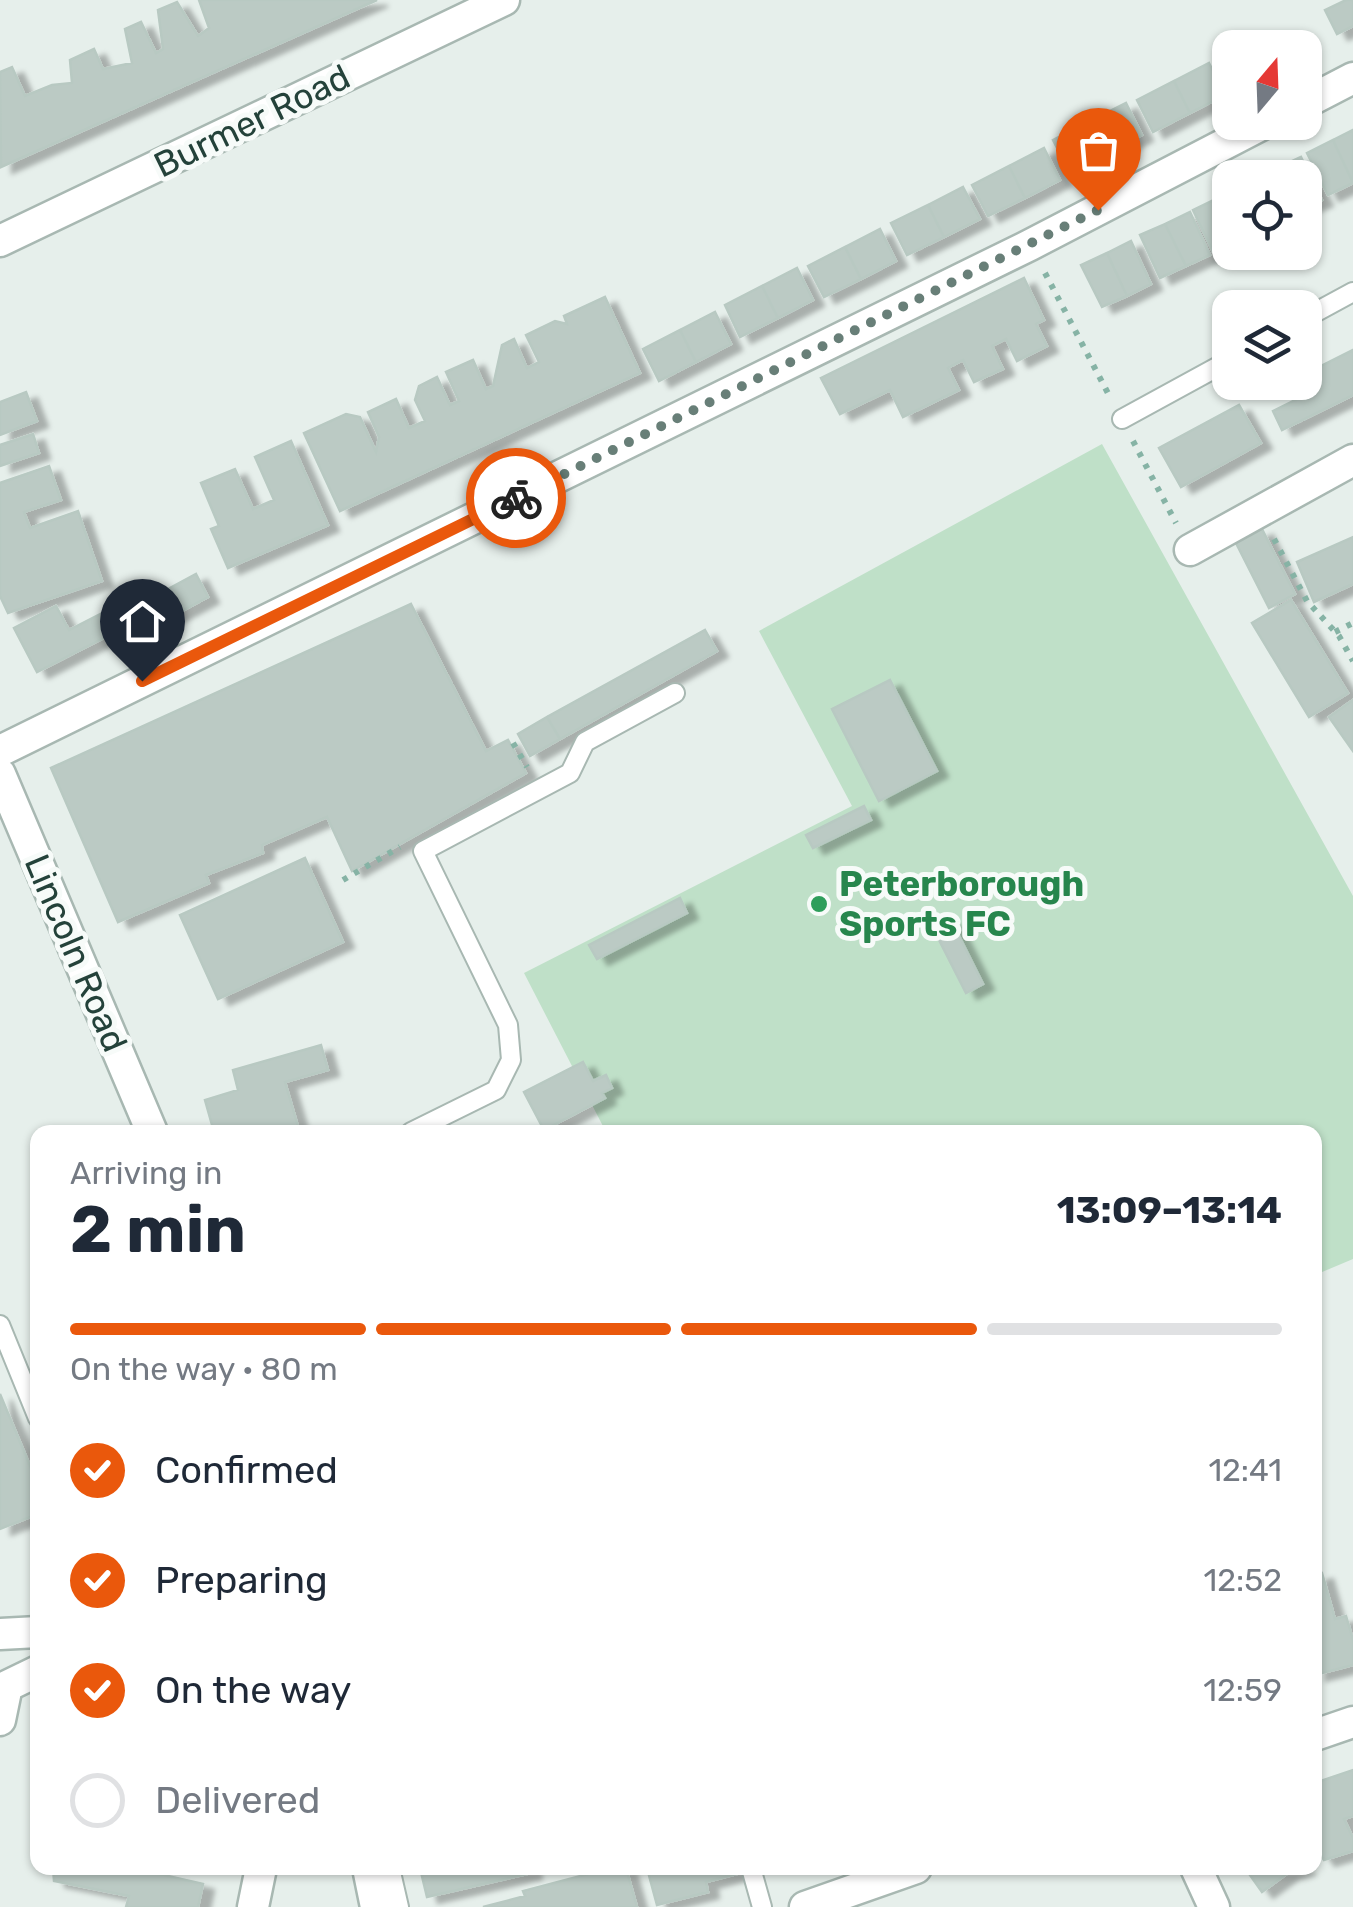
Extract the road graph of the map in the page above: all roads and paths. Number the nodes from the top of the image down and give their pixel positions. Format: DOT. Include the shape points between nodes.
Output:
graph roads {
  1 [pos="504,0"];
  2 [pos="1353,78"];
  3 [pos="1322,94"];
  4 [pos="1232,140"];
  5 [pos="0,241"];
  6 [pos="1030,245"];
  7 [pos="1353,292"];
  8 [pos="1322,309"];
  9 [pos="1212,370"];
  10 [pos="1122,419"];
  11 [pos="1353,460"];
  12 [pos="1260,511"];
  13 [pos="1190,550"];
  14 [pos="1353,623"];
  15 [pos="1336,632"];
  16 [pos="1353,661"];
  17 [pos="675,694"];
  18 [pos="0,751"];
  19 [pos="0,774"];
  20 [pos="149,1125"];
  21 [pos="425,1125"];
  22 [pos="0,1325"];
  23 [pos="30,1398"];
  24 [pos="30,1632"];
  25 [pos="0,1634"];
  26 [pos="30,1675"];
  27 [pos="0,1720"];
  28 [pos="1353,1722"];
  29 [pos="1322,1733"];
  30 [pos="262,1875"];
  31 [pos="372,1875"];
  32 [pos="375,1875"];
  33 [pos="753,1875"];
  34 [pos="899,1875"];
  35 [pos="1199,1875"];
  36 [pos="838,1901"];
  37 [pos="252,1907"];
  38 [pos="376,1907"];
  39 [pos="398,1907"];
  40 [pos="762,1907"];
  41 [pos="805,1907"];
  42 [pos="1214,1907"];
  1 -- 5 [label="street, Burmer Road"];
  2 -- 3 [label="street"];
  4 -- 6 [label="street"];
  6 -- 10 [label="path"];
  6 -- 18 [label="street"];
  7 -- 8 [label="lane"];
  9 -- 10 [label="lane"];
  10 -- 13 [label="path"];
  11 -- 12 [label="street"];
  12 -- 13 [label="street"];
  12 -- 15 [label="path" via="1307,601"];
  14 -- 15 [label="path"];
  15 -- 16 [label="path"];
  17 -- 21 [label="lane" via="585,742 570,773 422,851 508,1025 511,1060 496,1090"];
  19 -- 20 [label="street, Lincoln Road"];
  22 -- 23 [label="lane"];
  24 -- 25 [label="street"];
  26 -- 27 [label="street" via="7,1686"];
  28 -- 29 [label="street"];
  30 -- 37 [label="street"];
  31 -- 38 [label="street"];
  32 -- 39 [label="lane"];
  33 -- 40 [label="lane"];
  34 -- 36 [label="street"];
  35 -- 42 [label="street"];
  36 -- 41 [label="street"];
}
